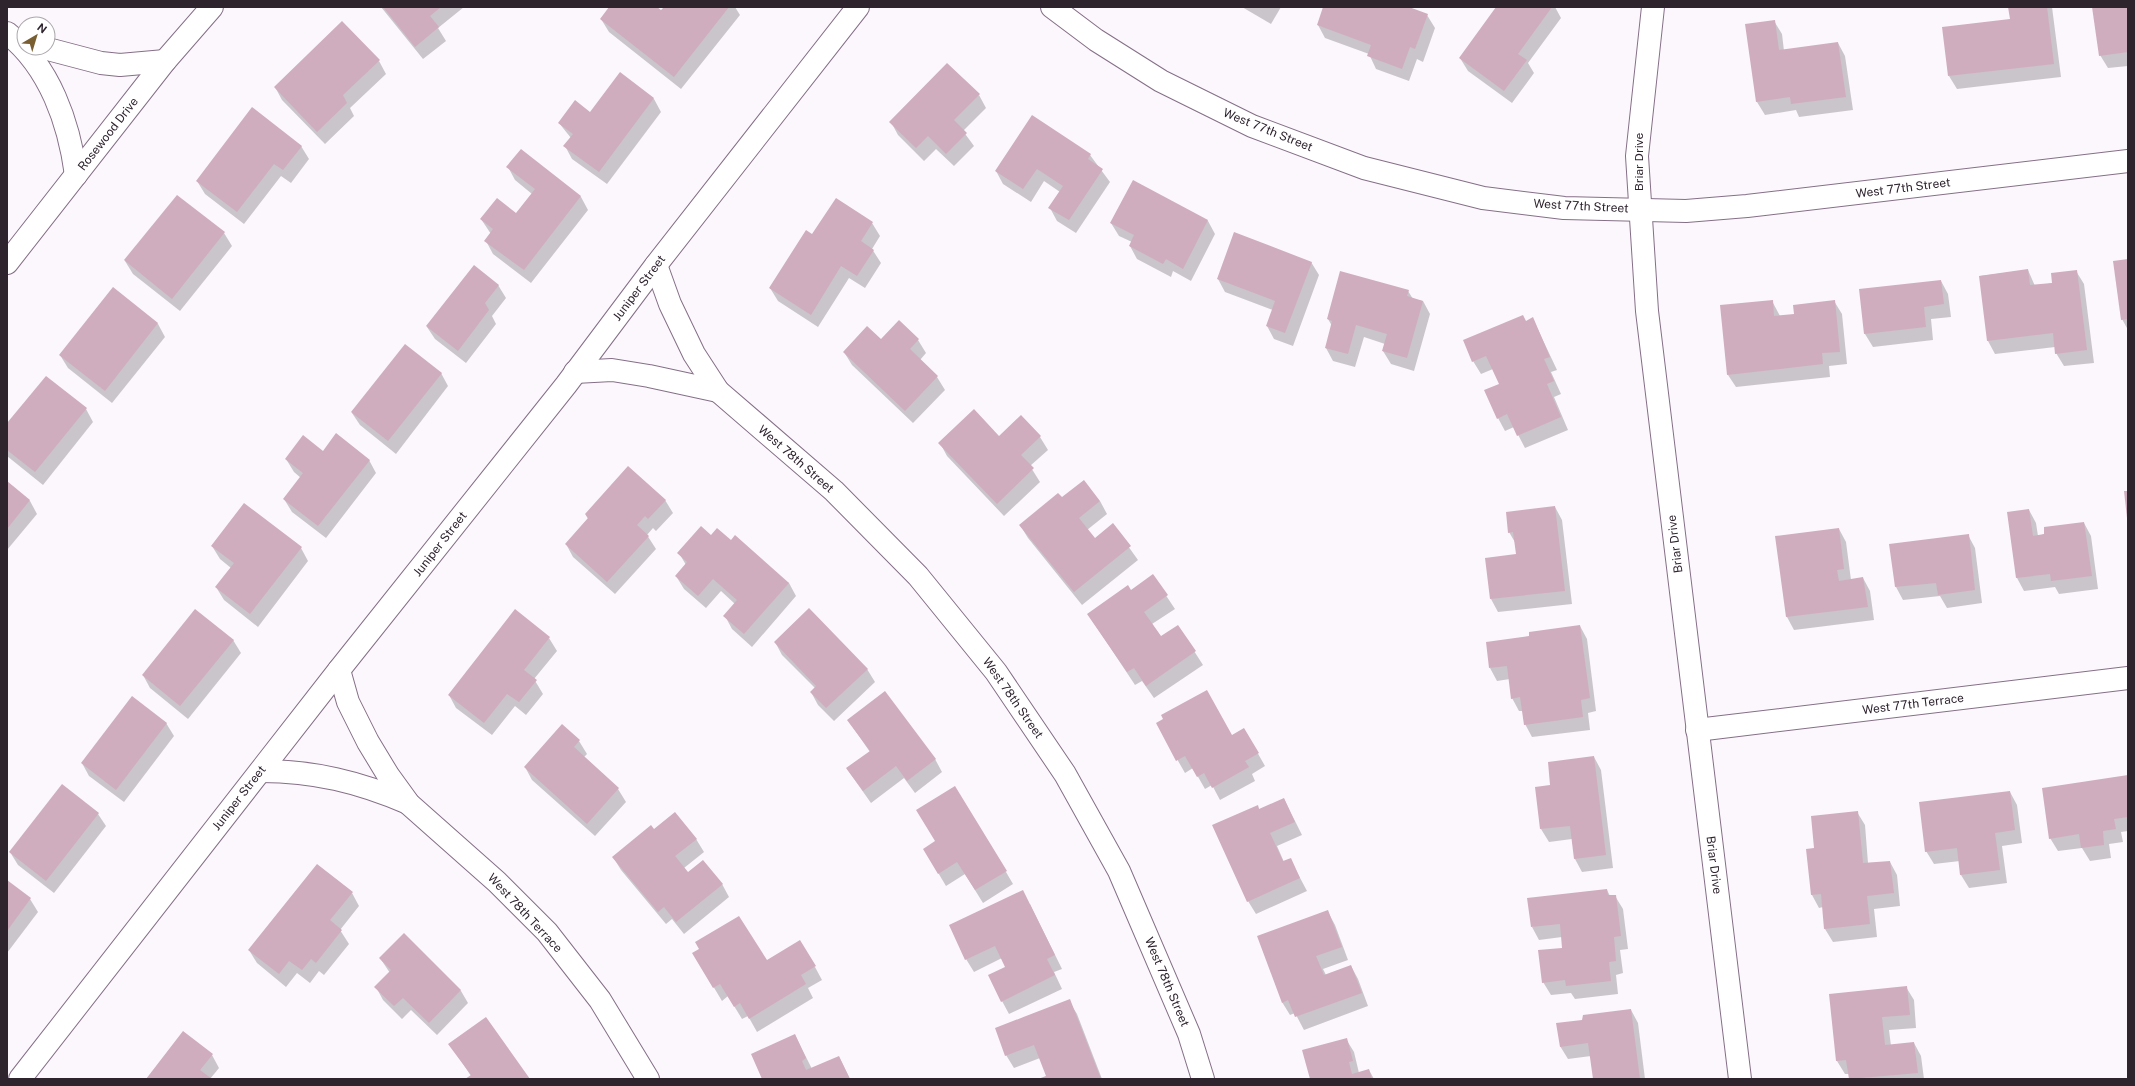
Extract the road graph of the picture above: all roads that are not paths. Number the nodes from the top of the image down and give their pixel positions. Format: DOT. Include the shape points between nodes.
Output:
graph roads {
  1 [pos="212,7"];
  2 [pos="858,7"];
  3 [pos="1052,7"];
  4 [pos="1653,7"];
  5 [pos="14,37"];
  6 [pos="56,51"];
  7 [pos="165,61"];
  8 [pos="2128,161"];
  9 [pos="76,175"];
  10 [pos="1640,209"];
  11 [pos="7,263"];
  12 [pos="656,266"];
  13 [pos="575,372"];
  14 [pos="718,392"];
  15 [pos="339,670"];
  16 [pos="2128,678"];
  17 [pos="1697,730"];
  18 [pos="261,771"];
  19 [pos="409,804"];
  20 [pos="25,1076"];
  21 [pos="648,1079"];
  22 [pos="1202,1079"];
  23 [pos="1740,1079"];
  1 -- 7 [label="street, Rosewood Drive"];
  2 -- 12 [label="street, Juniper Street"];
  3 -- 10 [label="street, West 77th Street" via="1096,40 1161,82 1252,126 1364,168 1483,198 1564,208"];
  4 -- 10 [label="street, Briar Drive" via="1637,156"];
  5 -- 9 [label="street" via="36,64 52,93 70,142"];
  6 -- 7 [label="street" via="120,65"];
  7 -- 9 [label="street, Rosewood Drive"];
  8 -- 10 [label="street, West 77th Street" via="1748,206 1686,211"];
  9 -- 11 [label="street, Rosewood Drive"];
  10 -- 17 [label="street, Briar Drive" via="1647,311"];
  12 -- 13 [label="street, Juniper Street"];
  12 -- 14 [label="street, West 78th Street" via="670,304 691,347"];
  13 -- 14 [label="street, West 78th Street" via="612,370"];
  13 -- 15 [label="street, Juniper Street"];
  14 -- 22 [label="street, West 78th Street" via="834,491 918,576 996,672 1065,774 1119,870 1189,1034"];
  15 -- 18 [label="street, Juniper Street"];
  15 -- 19 [label="street, West 78th Terrace" via="348,702 368,742"];
  16 -- 17 [label="street, West 77th Terrace"];
  17 -- 23 [label="street, Briar Drive"];
  18 -- 19 [label="street, West 78th Terrace" via="294,771 332,778 374,788"];
  18 -- 20 [label="street, Juniper Street"];
  19 -- 21 [label="street, West 78th Terrace" via="498,882 546,932 600,1000"];
}
